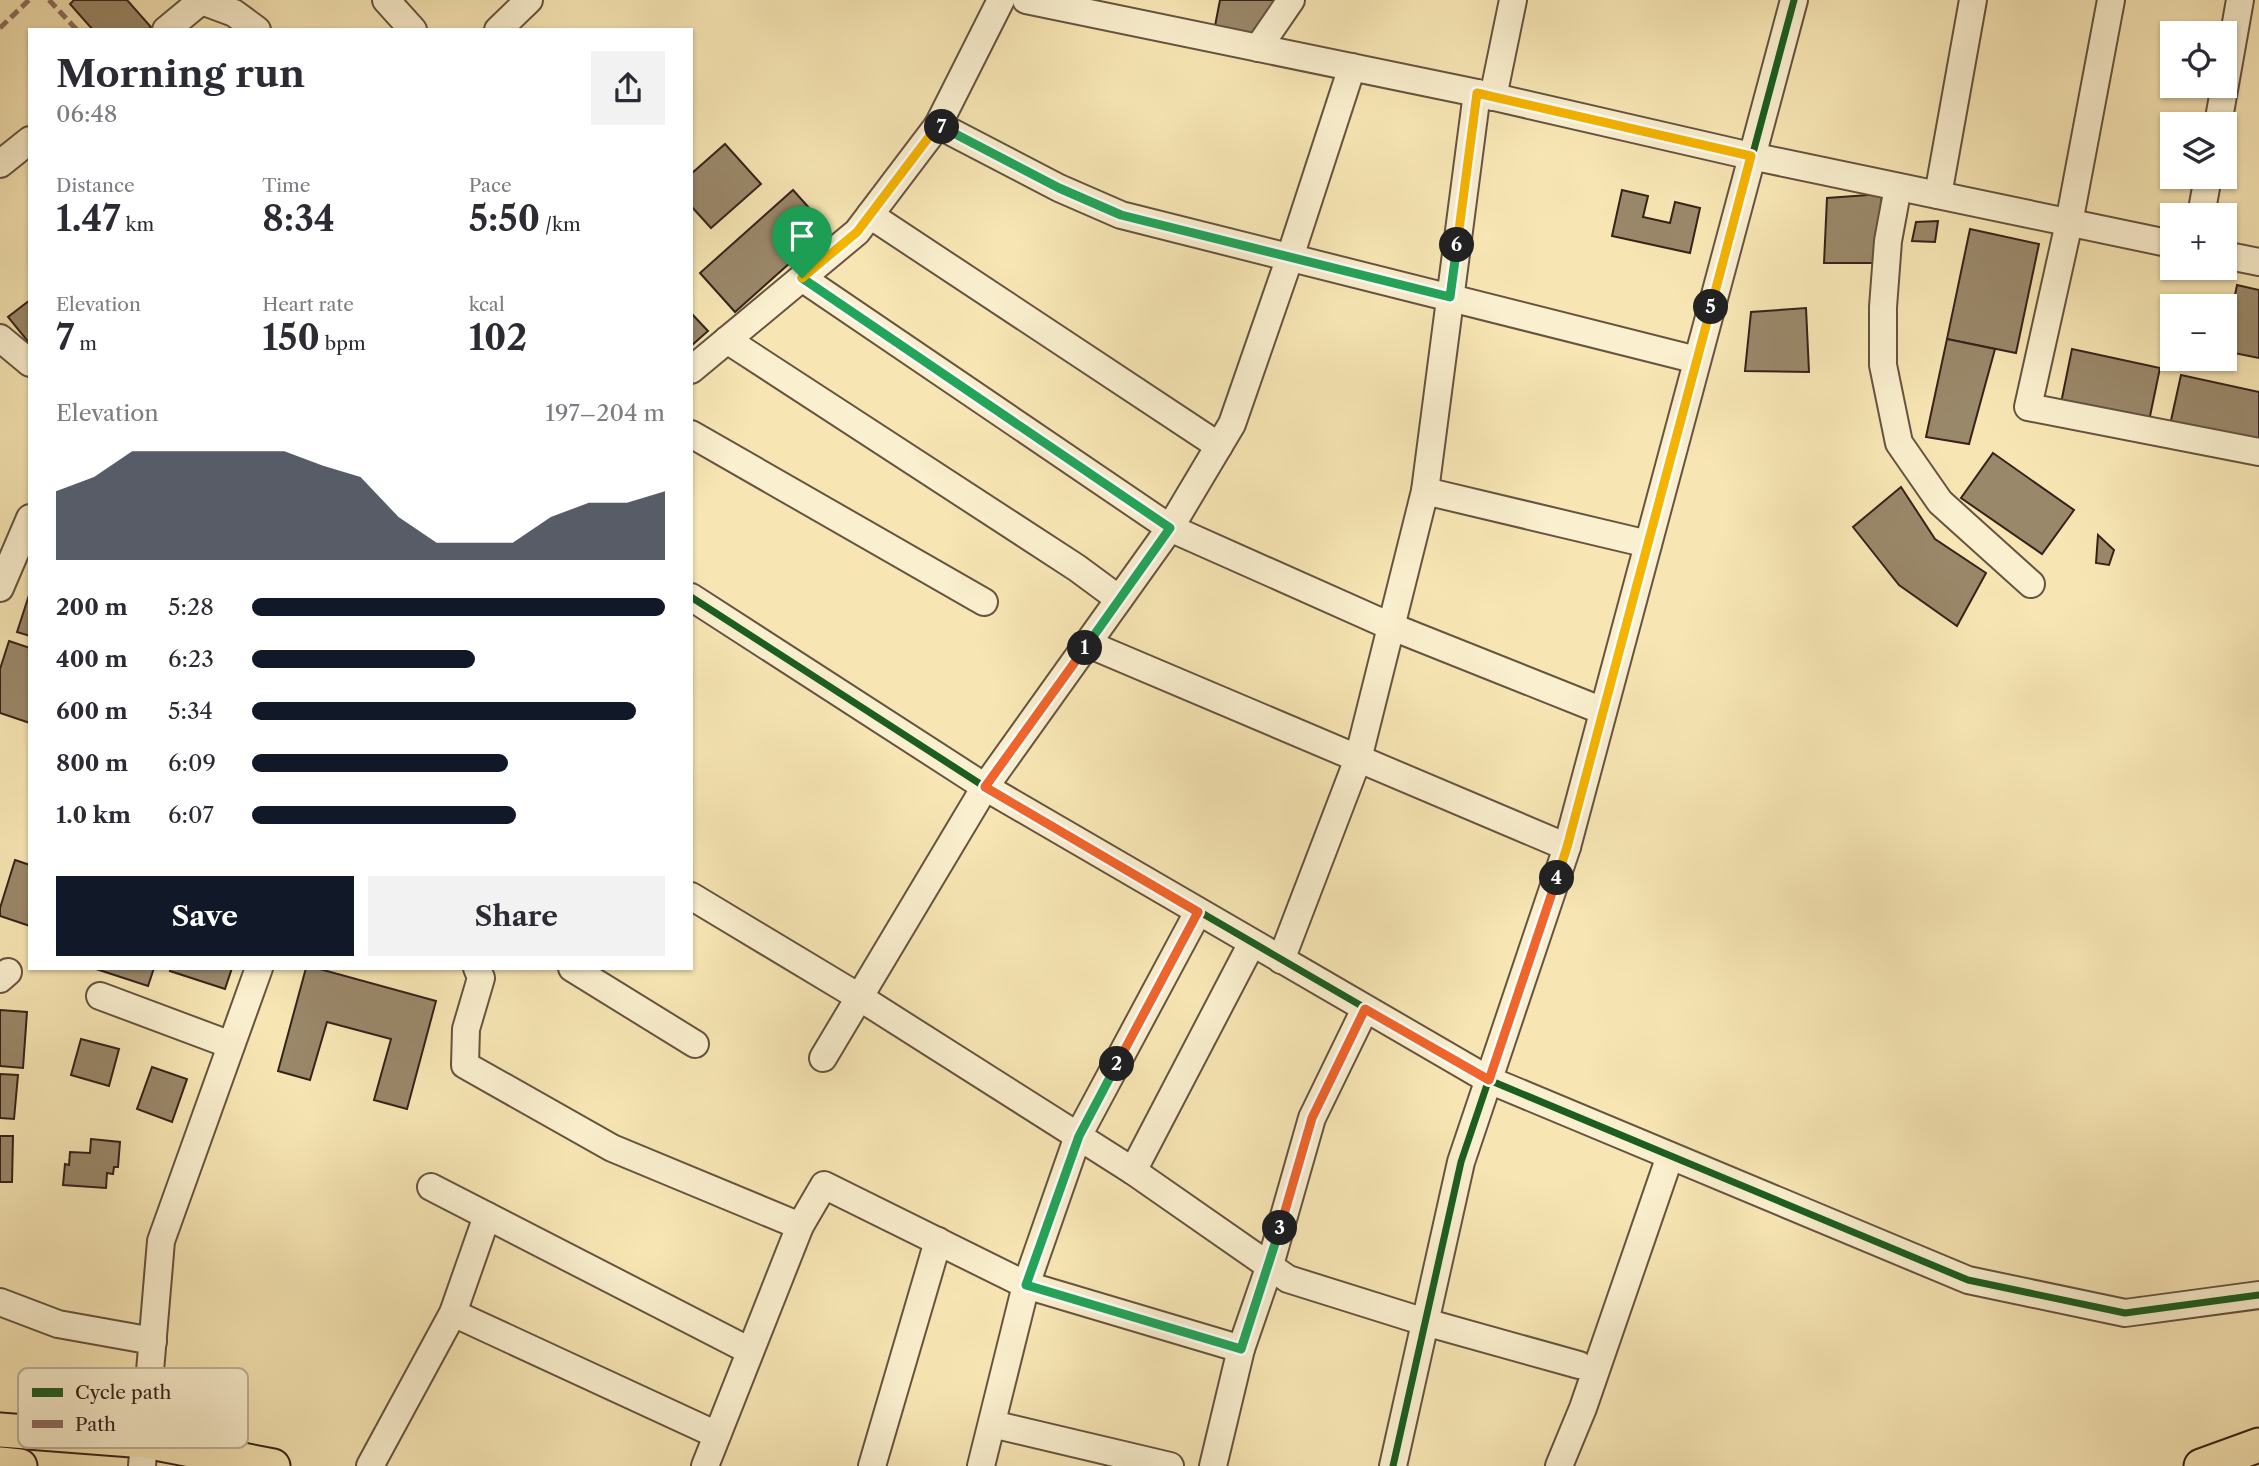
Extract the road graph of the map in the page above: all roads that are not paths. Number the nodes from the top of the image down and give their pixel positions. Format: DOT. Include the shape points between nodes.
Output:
graph roads {
  1 [pos="200,0"];
  2 [pos="386,0"];
  3 [pos="529,0"];
  4 [pos="1001,0"];
  5 [pos="1026,0"];
  6 [pos="1291,0"];
  7 [pos="1513,0"];
  8 [pos="1794,0"];
  9 [pos="1973,0"];
  10 [pos="2111,0"];
  11 [pos="2240,0"];
  12 [pos="1099,7"];
  13 [pos="168,28"];
  14 [pos="254,28"];
  15 [pos="411,28"];
  16 [pos="500,28"];
  17 [pos="1258,48"];
  18 [pos="1352,67"];
  19 [pos="1485,95"];
  20 [pos="2220,112"];
  21 [pos="938,125"];
  22 [pos="28,142"];
  23 [pos="1751,156"];
  24 [pos="0,164"];
  25 [pos="1898,187"];
  26 [pos="1938,195"];
  27 [pos="870,215"];
  28 [pos="2069,223"];
  29 [pos="2160,242"];
  30 [pos="1290,257"];
  31 [pos="2237,258"];
  32 [pos="2259,262"];
  33 [pos="802,278"];
  34 [pos="1450,297"];
  35 [pos="0,338"];
  36 [pos="727,340"];
  37 [pos="1697,360"];
  38 [pos="28,361"];
  39 [pos="693,368"];
  40 [pos="693,435"];
  41 [pos="1219,446"];
  42 [pos="2259,452"];
  43 [pos="1425,491"];
  44 [pos="28,524"];
  45 [pos="1170,528"];
  46 [pos="1648,544"];
  47 [pos="2031,584"];
  48 [pos="0,588"];
  49 [pos="693,598"];
  50 [pos="1119,599"];
  51 [pos="984,602"];
  52 [pos="1390,626"];
  53 [pos="1087,644"];
  54 [pos="1604,711"];
  55 [pos="1358,759"];
  56 [pos="985,787"];
  57 [pos="1567,847"];
  58 [pos="693,897"];
  59 [pos="1198,912"];
  60 [pos="1252,943"];
  61 [pos="1281,960"];
  62 [pos="258,970"];
  63 [pos="478,970"];
  64 [pos="575,970"];
  65 [pos="100,996"];
  66 [pos="859,997"];
  67 [pos="1365,1009"];
  68 [pos="695,1044"];
  69 [pos="232,1045"];
  70 [pos="822,1058"];
  71 [pos="1489,1080"];
  72 [pos="1079,1136"];
  73 [pos="1670,1156"];
  74 [pos="1133,1171"];
  75 [pos="432,1187"];
  76 [pos="487,1216"];
  77 [pos="800,1226"];
  78 [pos="938,1241"];
  79 [pos="1270,1265"];
  80 [pos="1026,1285"];
  81 [pos="2259,1295"];
  82 [pos="0,1302"];
  83 [pos="453,1313"];
  84 [pos="1425,1322"];
  85 [pos="153,1341"];
  86 [pos="1241,1349"];
  87 [pos="750,1351"];
  88 [pos="1578,1365"];
  89 [pos="151,1368"];
  90 [pos="992,1424"];
  91 [pos="0,1430"];
  92 [pos="18,1433"];
  93 [pos="717,1435"];
  94 [pos="2259,1445"];
  95 [pos="108,1448"];
  96 [pos="144,1454"];
  97 [pos="0,1464"];
  98 [pos="20,1466"];
  99 [pos="273,1466"];
  100 [pos="370,1466"];
  101 [pos="705,1466"];
  102 [pos="872,1466"];
  103 [pos="981,1466"];
  104 [pos="1170,1466"];
  105 [pos="1213,1466"];
  106 [pos="1393,1466"];
  107 [pos="1559,1466"];
  108 [pos="2202,1466"];
  1 -- 13 [label="street"];
  1 -- 14 [label="street" via="234,13"];
  2 -- 15 [label="street"];
  3 -- 16 [label="street"];
  4 -- 21 [label="street"];
  5 -- 12 [label="street"];
  6 -- 17 [label="street"];
  7 -- 19 [label="street"];
  8 -- 23 [label="street"];
  9 -- 26 [label="street"];
  10 -- 28 [label="street"];
  11 -- 20 [label="street"];
  12 -- 17 [label="street"];
  17 -- 18 [label="street"];
  18 -- 19 [label="street"];
  18 -- 30 [label="street"];
  19 -- 23 [label="street"];
  19 -- 34 [label="street"];
  21 -- 27 [label="street"];
  21 -- 30 [label="street" via="1121,215"];
  22 -- 24 [label="street"];
  23 -- 25 [label="street"];
  23 -- 37 [label="street"];
  25 -- 26 [label="street"];
  25 -- 47 [label="street" via="1888,241 1883,365 1899,443 1940,502"];
  26 -- 28 [label="street"];
  27 -- 33 [label="street" via="857,232"];
  27 -- 41 [label="street"];
  28 -- 29 [label="street"];
  28 -- 42 [label="street" via="2028,407"];
  30 -- 34 [label="street"];
  30 -- 41 [label="street" via="1232,424"];
  31 -- 32 [label="street"];
  33 -- 36 [label="street"];
  33 -- 45 [label="street"];
  34 -- 37 [label="street"];
  34 -- 43 [label="street"];
  35 -- 38 [label="street"];
  36 -- 39 [label="street"];
  36 -- 50 [label="street"];
  37 -- 46 [label="street"];
  40 -- 51 [label="street"];
  41 -- 45 [label="street"];
  43 -- 46 [label="street"];
  43 -- 52 [label="street"];
  44 -- 48 [label="street"];
  45 -- 50 [label="street"];
  45 -- 52 [label="street"];
  46 -- 54 [label="street"];
  49 -- 56 [label="street"];
  50 -- 53 [label="street"];
  52 -- 54 [label="street"];
  52 -- 55 [label="street"];
  53 -- 55 [label="street"];
  53 -- 56 [label="street"];
  54 -- 57 [label="street"];
  55 -- 57 [label="street"];
  55 -- 61 [label="street"];
  56 -- 59 [label="street"];
  56 -- 66 [label="street"];
  57 -- 71 [label="street"];
  58 -- 66 [label="street"];
  59 -- 60 [label="street"];
  59 -- 72 [label="street"];
  60 -- 61 [label="street"];
  60 -- 74 [label="street"];
  61 -- 67 [label="street"];
  62 -- 69 [label="street"];
  63 -- 77 [label="street" via="481,978 466,1029 465,1065 612,1148"];
  64 -- 68 [label="street"];
  65 -- 69 [label="street"];
  66 -- 70 [label="street"];
  66 -- 72 [label="street"];
  67 -- 71 [label="street"];
  67 -- 79 [label="street" via="1312,1118"];
  69 -- 85 [label="street" via="161,1241"];
  71 -- 73 [label="street"];
  71 -- 84 [label="street" via="1461,1162"];
  72 -- 74 [label="street"];
  72 -- 80 [label="street"];
  73 -- 81 [label="street" via="1968,1280 2125,1313"];
  73 -- 107 [label="street"];
  74 -- 79 [label="street"];
  75 -- 76 [label="street"];
  76 -- 83 [label="street"];
  76 -- 87 [label="street"];
  77 -- 78 [label="street" via="824,1185"];
  77 -- 87 [label="street"];
  78 -- 80 [label="street"];
  78 -- 102 [label="street"];
  79 -- 84 [label="street" via="1287,1279"];
  79 -- 86 [label="street"];
  80 -- 86 [label="street"];
  80 -- 90 [label="street"];
  82 -- 85 [label="street" via="58,1324"];
  83 -- 93 [label="street"];
  83 -- 100 [label="street"];
  84 -- 88 [label="street"];
  84 -- 106 [label="street"];
  85 -- 89 [label="street"];
  86 -- 105 [label="street"];
  87 -- 93 [label="street"];
  90 -- 103 [label="street"];
  90 -- 104 [label="street"];
  91 -- 92 [label="main road"];
  93 -- 101 [label="street"];
  94 -- 108 [label="main road"];
  95 -- 96 [label="main road"];
  96 -- 99 [label="main road"];
  97 -- 98 [label="main road"];
}
